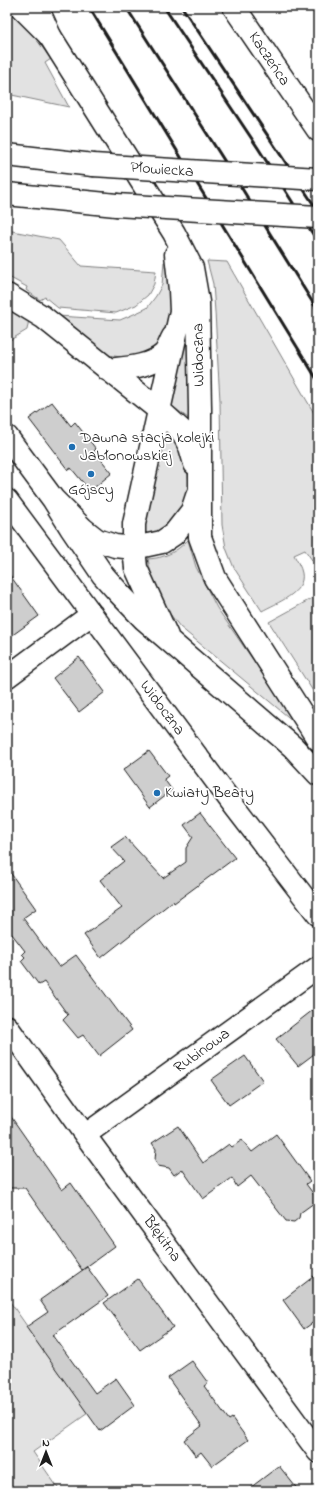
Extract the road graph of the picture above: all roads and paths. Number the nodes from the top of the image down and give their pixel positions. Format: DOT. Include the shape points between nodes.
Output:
graph roads {
  1 [pos="21,7"];
  2 [pos="37,7"];
  3 [pos="234,7"];
  4 [pos="50,36"];
  5 [pos="311,108"];
  6 [pos="318,130"];
  7 [pos="7,155"];
  8 [pos="318,179"];
  9 [pos="7,194"];
  10 [pos="318,217"];
  11 [pos="174,233"];
  12 [pos="7,295"];
  13 [pos="177,331"];
  14 [pos="108,370"];
  15 [pos="159,410"];
  16 [pos="7,437"];
  17 [pos="200,482"];
  18 [pos="53,499"];
  19 [pos="7,500"];
  20 [pos="134,548"];
  21 [pos="92,614"];
  22 [pos="169,640"];
  23 [pos="7,677"];
  24 [pos="318,739"];
  25 [pos="318,774"];
  26 [pos="318,915"];
  27 [pos="318,967"];
  28 [pos="7,1026"];
  29 [pos="85,1135"];
  30 [pos="318,1452"];
  1 -- 4 [label="main road"];
  2 -- 4 [label="main road"];
  3 -- 5 [label="main road, Kaczeńca"];
  4 -- 11 [label="main road, Widoczna"];
  5 -- 6 [label="main road, Kaczeńca"];
  7 -- 8 [label="main road, Płowiecka, bridge" via="93,165"];
  9 -- 10 [label="main road, bridge" via="116,205"];
  11 -- 13 [label="main road" via="180,290"];
  11 -- 17 [label="main road, Widoczna" via="192,268 198,302"];
  12 -- 14 [label="main road, Widoczna" via="42,317"];
  13 -- 14 [label="main road" via="164,354 151,362 130,368"];
  13 -- 15 [label="main road"];
  14 -- 15 [label="main road, Widoczna"];
  15 -- 17 [label="main road, Widoczna" via="181,430 190,447"];
  15 -- 20 [label="main road" via="134,524"];
  16 -- 18 [label="main road"];
  17 -- 20 [label="main road" via="192,511 174,534 162,542"];
  17 -- 24 [label="main road, Widoczna" via="200,536 215,578"];
  18 -- 20 [label="main road" via="97,540 115,546"];
  18 -- 22 [label="main road" via="70,528 104,575 144,619"];
  19 -- 21 [label="street, Widoczna"];
  20 -- 22 [label="main road" via="136,568"];
  21 -- 23 [label="street"];
  21 -- 26 [label="street, Widoczna"];
  22 -- 25 [label="main road" via="293,747"];
  27 -- 29 [label="street, Rubinowa"];
  28 -- 29 [label="street, Błękitna"];
  29 -- 30 [label="street, Błękitna"];
}
